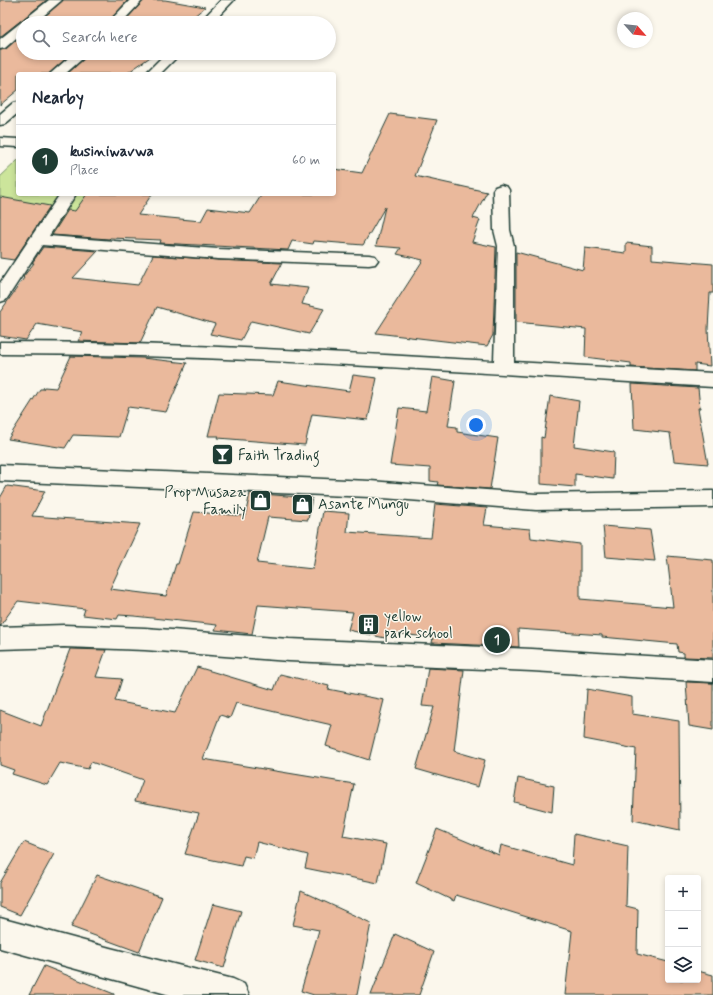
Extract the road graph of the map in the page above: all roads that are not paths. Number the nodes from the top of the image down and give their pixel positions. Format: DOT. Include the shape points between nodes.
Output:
graph roads {
  1 [pos="56,0"];
  2 [pos="138,0"];
  3 [pos="228,0"];
  4 [pos="36,16"];
  5 [pos="121,16"];
  6 [pos="212,16"];
  7 [pos="16,31"];
  8 [pos="0,44"];
  9 [pos="74,60"];
  10 [pos="167,60"];
  11 [pos="59,72"];
  12 [pos="154,72"];
  13 [pos="16,108"];
  14 [pos="0,121"];
  15 [pos="0,142"];
  16 [pos="16,143"];
  17 [pos="501,190"];
  18 [pos="67,196"];
  19 [pos="39,240"];
  20 [pos="369,260"];
  21 [pos="0,296"];
  22 [pos="0,348"];
  23 [pos="504,368"];
  24 [pos="713,380"];
  25 [pos="0,473"];
  26 [pos="713,499"];
  27 [pos="0,638"];
  28 [pos="713,671"];
  29 [pos="0,933"];
  30 [pos="233,995"];
  1 -- 4 [label="street"];
  2 -- 5 [label="street"];
  3 -- 6 [label="street"];
  7 -- 8 [label="street"];
  9 -- 11 [label="street"];
  10 -- 12 [label="street"];
  13 -- 14 [label="street"];
  15 -- 16 [label="street"];
  17 -- 23 [label="street" via="502,230 506,246"];
  18 -- 19 [label="street"];
  19 -- 20 [label="street" via="218,254"];
  19 -- 21 [label="street"];
  22 -- 23 [label="street" via="96,348"];
  23 -- 24 [label="street"];
  25 -- 26 [label="street" via="370,489 536,502"];
  27 -- 28 [label="street" via="64,636"];
  29 -- 30 [label="street"];
}
